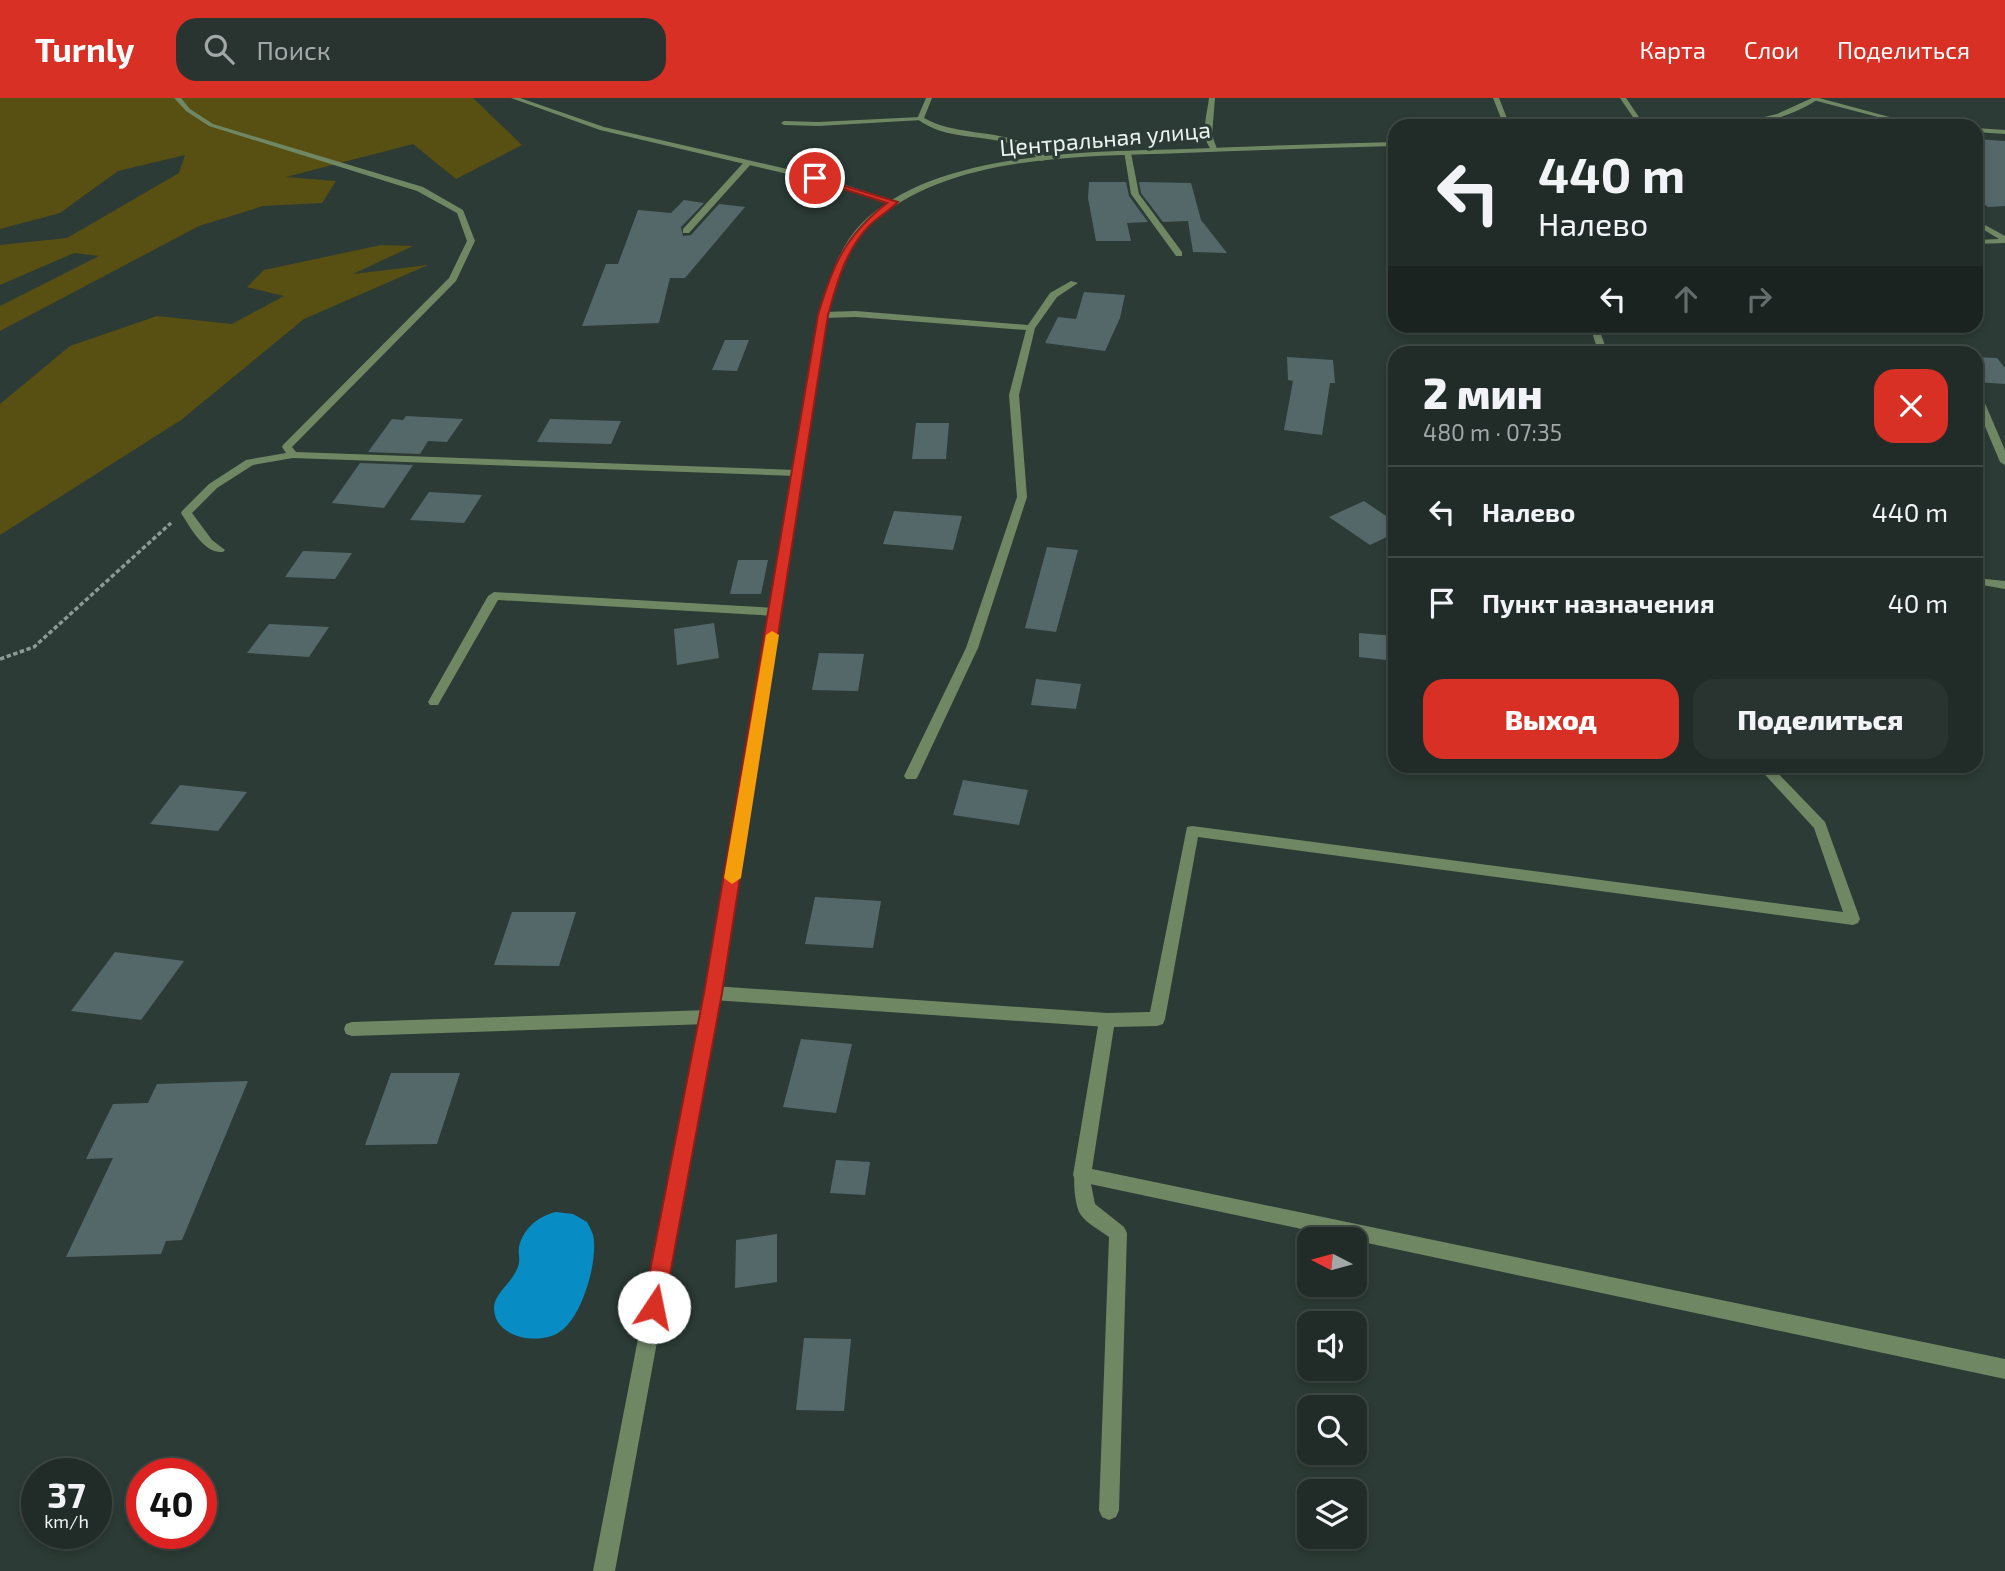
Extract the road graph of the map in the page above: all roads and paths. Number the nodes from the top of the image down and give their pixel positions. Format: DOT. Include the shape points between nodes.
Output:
graph roads {
  1 [pos="177,98"];
  2 [pos="514,98"];
  3 [pos="929,98"];
  4 [pos="1212,98"];
  5 [pos="1496,98"];
  6 [pos="1623,98"];
  7 [pos="1816,99"];
  8 [pos="920,119"];
  9 [pos="1504,119"];
  10 [pos="1637,119"];
  11 [pos="1764,119"];
  12 [pos="1888,119"];
  13 [pos="784,122"];
  14 [pos="1983,130"];
  15 [pos="2005,132"];
  16 [pos="1388,144"];
  17 [pos="1213,149"];
  18 [pos="1127,153"];
  19 [pos="1044,159"];
  20 [pos="748,163"];
  21 [pos="894,202"];
  22 [pos="1983,226"];
  23 [pos="686,231"];
  24 [pos="2005,240"];
  25 [pos="1983,242"];
  26 [pos="1179,254"];
  27 [pos="1074,283"];
  28 [pos="823,315"];
  29 [pos="1031,328"];
  30 [pos="1983,410"];
  31 [pos="293,455"];
  32 [pos="2005,462"];
  33 [pos="796,473"];
  34 [pos="186,513"];
  35 [pos="219,550"];
  36 [pos="1983,582"];
  37 [pos="2005,585"];
  38 [pos="776,612"];
  39 [pos="0,659"];
  40 [pos="434,702"];
  41 [pos="1770,773"];
  42 [pos="911,776"];
  43 [pos="713,993"];
  44 [pos="708,1017"];
  45 [pos="1107,1020"];
  46 [pos="352,1029"];
  47 [pos="1082,1175"];
  48 [pos="2005,1369"];
  49 [pos="1109,1510"];
  50 [pos="604,1571"];
  1 -- 31 [label="street" via="211,125 420,189 460,212 471,241 453,279 287,447"];
  2 -- 20 [label="street" via="602,129"];
  3 -- 8 [label="street"];
  4 -- 17 [label="street" via="1208,135"];
  5 -- 9 [label="street"];
  6 -- 10 [label="street"];
  7 -- 11 [label="street"];
  7 -- 12 [label="street"];
  8 -- 13 [label="street"];
  8 -- 19 [label="street" via="938,129 1026,145"];
  14 -- 15 [label="street"];
  16 -- 17 [label="street, Центральная улица"];
  17 -- 18 [label="street, Центральная улица"];
  18 -- 19 [label="street, Центральная улица"];
  18 -- 26 [label="street" via="1135,194"];
  19 -- 21 [label="street, Центральная улица" via="957,176"];
  20 -- 21 [label="street"];
  20 -- 23 [label="street"];
  21 -- 28 [label="street, Центральная улица" via="866,223 851,242 836,270"];
  22 -- 24 [label="street"];
  24 -- 25 [label="street"];
  27 -- 29 [label="street" via="1052,294"];
  28 -- 29 [label="street"];
  28 -- 33 [label="street, Центральная улица"];
  29 -- 42 [label="street" via="1014,396 1022,498 972,648"];
  30 -- 32 [label="street"];
  31 -- 33 [label="street"];
  31 -- 34 [label="street" via="250,462 213,486"];
  33 -- 38 [label="street, Центральная улица"];
  34 -- 35 [label="street"];
  34 -- 39 [label="path" via="160,530 34,647"];
  36 -- 37 [label="street"];
  38 -- 40 [label="street" via="494,596"];
  38 -- 43 [label="street, Центральная улица"];
  41 -- 45 [label="street" via="1820,826 1853,919 1192,831 1157,1019"];
  43 -- 44 [label="street, Центральная улица"];
  43 -- 45 [label="street"];
  44 -- 46 [label="street"];
  44 -- 50 [label="street, Центральная улица"];
  45 -- 47 [label="street"];
  47 -- 48 [label="street"];
  47 -- 49 [label="street" via="1087,1209 1118,1233"];
}
